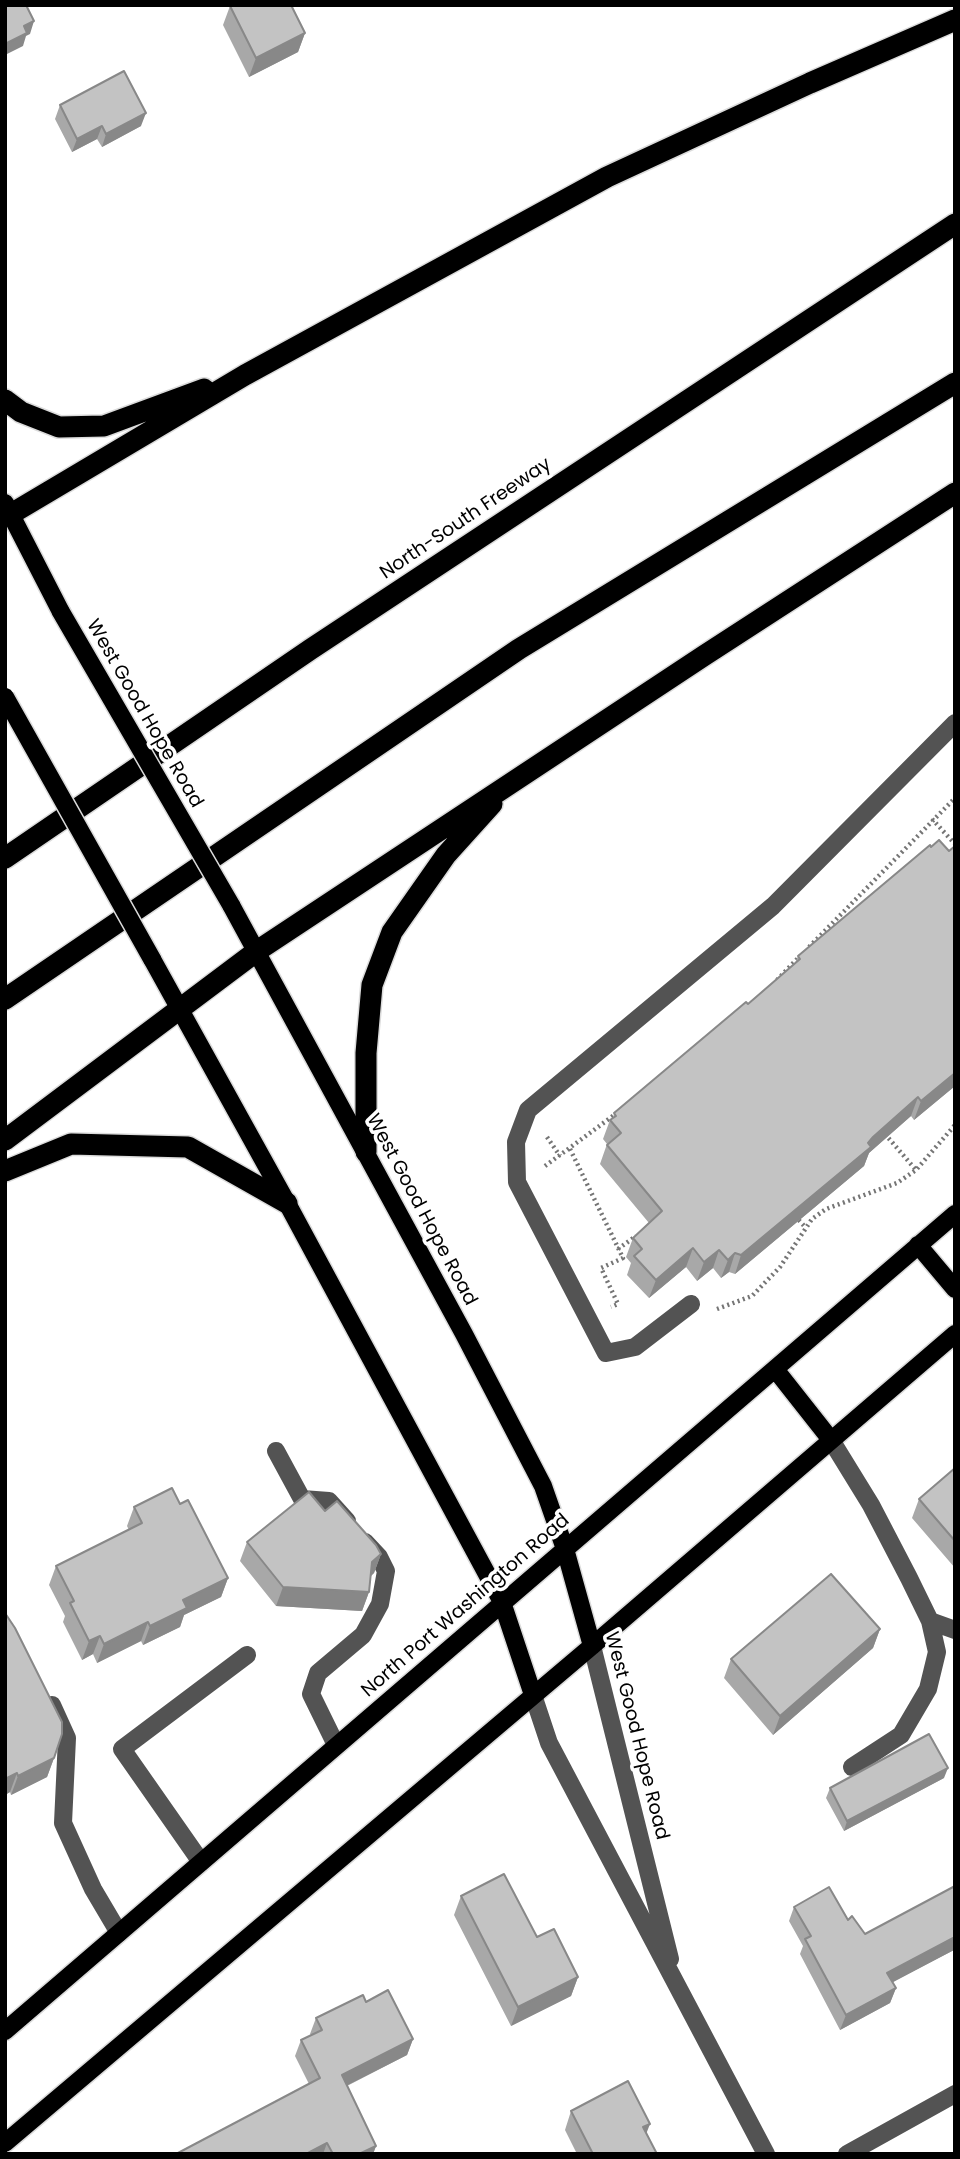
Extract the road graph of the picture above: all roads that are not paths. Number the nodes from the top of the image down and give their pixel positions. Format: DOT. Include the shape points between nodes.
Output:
graph roads {
  1 [pos="955,20"];
  2 [pos="955,224"];
  3 [pos="245,375"];
  4 [pos="955,383"];
  5 [pos="5,400"];
  6 [pos="955,493"];
  7 [pos="7,512"];
  8 [pos="5,697"];
  9 [pos="955,723"];
  10 [pos="510,783"];
  11 [pos="5,858"];
  12 [pos="257,951"];
  13 [pos="5,999"];
  14 [pos="180,1009"];
  15 [pos="5,1140"];
  16 [pos="366,1152"];
  17 [pos="5,1171"];
  18 [pos="287,1203"];
  19 [pos="955,1214"];
  20 [pos="918,1245"];
  21 [pos="955,1289"];
  22 [pos="691,1304"];
  23 [pos="955,1334"];
  24 [pos="775,1370"];
  25 [pos="831,1440"];
  26 [pos="276,1451"];
  27 [pos="565,1549"];
  28 [pos="502,1602"];
  29 [pos="930,1621"];
  30 [pos="955,1630"];
  31 [pos="592,1646"];
  32 [pos="247,1655"];
  33 [pos="42,1686"];
  34 [pos="533,1695"];
  35 [pos="336,1745"];
  36 [pos="852,1767"];
  37 [pos="201,1862"];
  38 [pos="119,1933"];
  39 [pos="677,1986"];
  40 [pos="5,2031"];
  41 [pos="955,2094"];
  42 [pos="5,2143"];
  43 [pos="766,2154"];
  44 [pos="847,2154"];
  1 -- 3 [label="highway" via="607,177"];
  2 -- 11 [label="highway, North-South Freeway" via="311,649"];
  3 -- 5 [label="highway" via="104,426 59,427"];
  3 -- 7 [label="highway"];
  4 -- 13 [label="highway" via="519,649"];
  6 -- 10 [label="highway"];
  7 -- 12 [label="main road, West Good Hope Road, bridge"];
  8 -- 14 [label="main road, West Good Hope Road, bridge"];
  9 -- 22 [label="street" via="773,906 528,1110 516,1142 517,1182 607,1353 635,1347"];
  10 -- 12 [label="highway"];
  10 -- 16 [label="highway" via="446,855 392,932 372,985 366,1053"];
  12 -- 14 [label="highway"];
  12 -- 16 [label="main road, West Good Hope Road"];
  14 -- 15 [label="highway"];
  14 -- 18 [label="main road, West Good Hope Road"];
  16 -- 27 [label="main road, West Good Hope Road" via="517,1434"];
  17 -- 18 [label="highway" via="71,1144 188,1147"];
  18 -- 28 [label="main road, West Good Hope Road"];
  19 -- 20 [label="main road, North Port Washington Road"];
  20 -- 21 [label="main road"];
  20 -- 24 [label="main road, North Port Washington Road"];
  23 -- 25 [label="main road"];
  24 -- 25 [label="main road"];
  24 -- 27 [label="main road, North Port Washington Road"];
  25 -- 29 [label="street" via="871,1505"];
  25 -- 31 [label="main road"];
  26 -- 35 [label="street" via="302,1499 329,1501 379,1557 386,1572 380,1604 363,1634 318,1673 311,1694"];
  27 -- 28 [label="main road, North Port Washington Road"];
  27 -- 31 [label="main road, West Good Hope Road"];
  28 -- 34 [label="main road, West Good Hope Road"];
  28 -- 35 [label="main road, North Port Washington Road"];
  29 -- 30 [label="street"];
  29 -- 36 [label="street" via="937,1652 928,1689 901,1735"];
  31 -- 34 [label="main road"];
  31 -- 39 [label="street, West Good Hope Road"];
  32 -- 37 [label="street" via="122,1749"];
  33 -- 38 [label="street" via="67,1738 63,1823"];
  34 -- 39 [label="street, West Good Hope Road" via="549,1743"];
  34 -- 42 [label="main road"];
  35 -- 37 [label="main road, North Port Washington Road"];
  37 -- 38 [label="main road, North Port Washington Road"];
  38 -- 40 [label="main road, North Port Washington Road"];
  39 -- 43 [label="street, West Good Hope Road"];
  41 -- 44 [label="street"];
}
